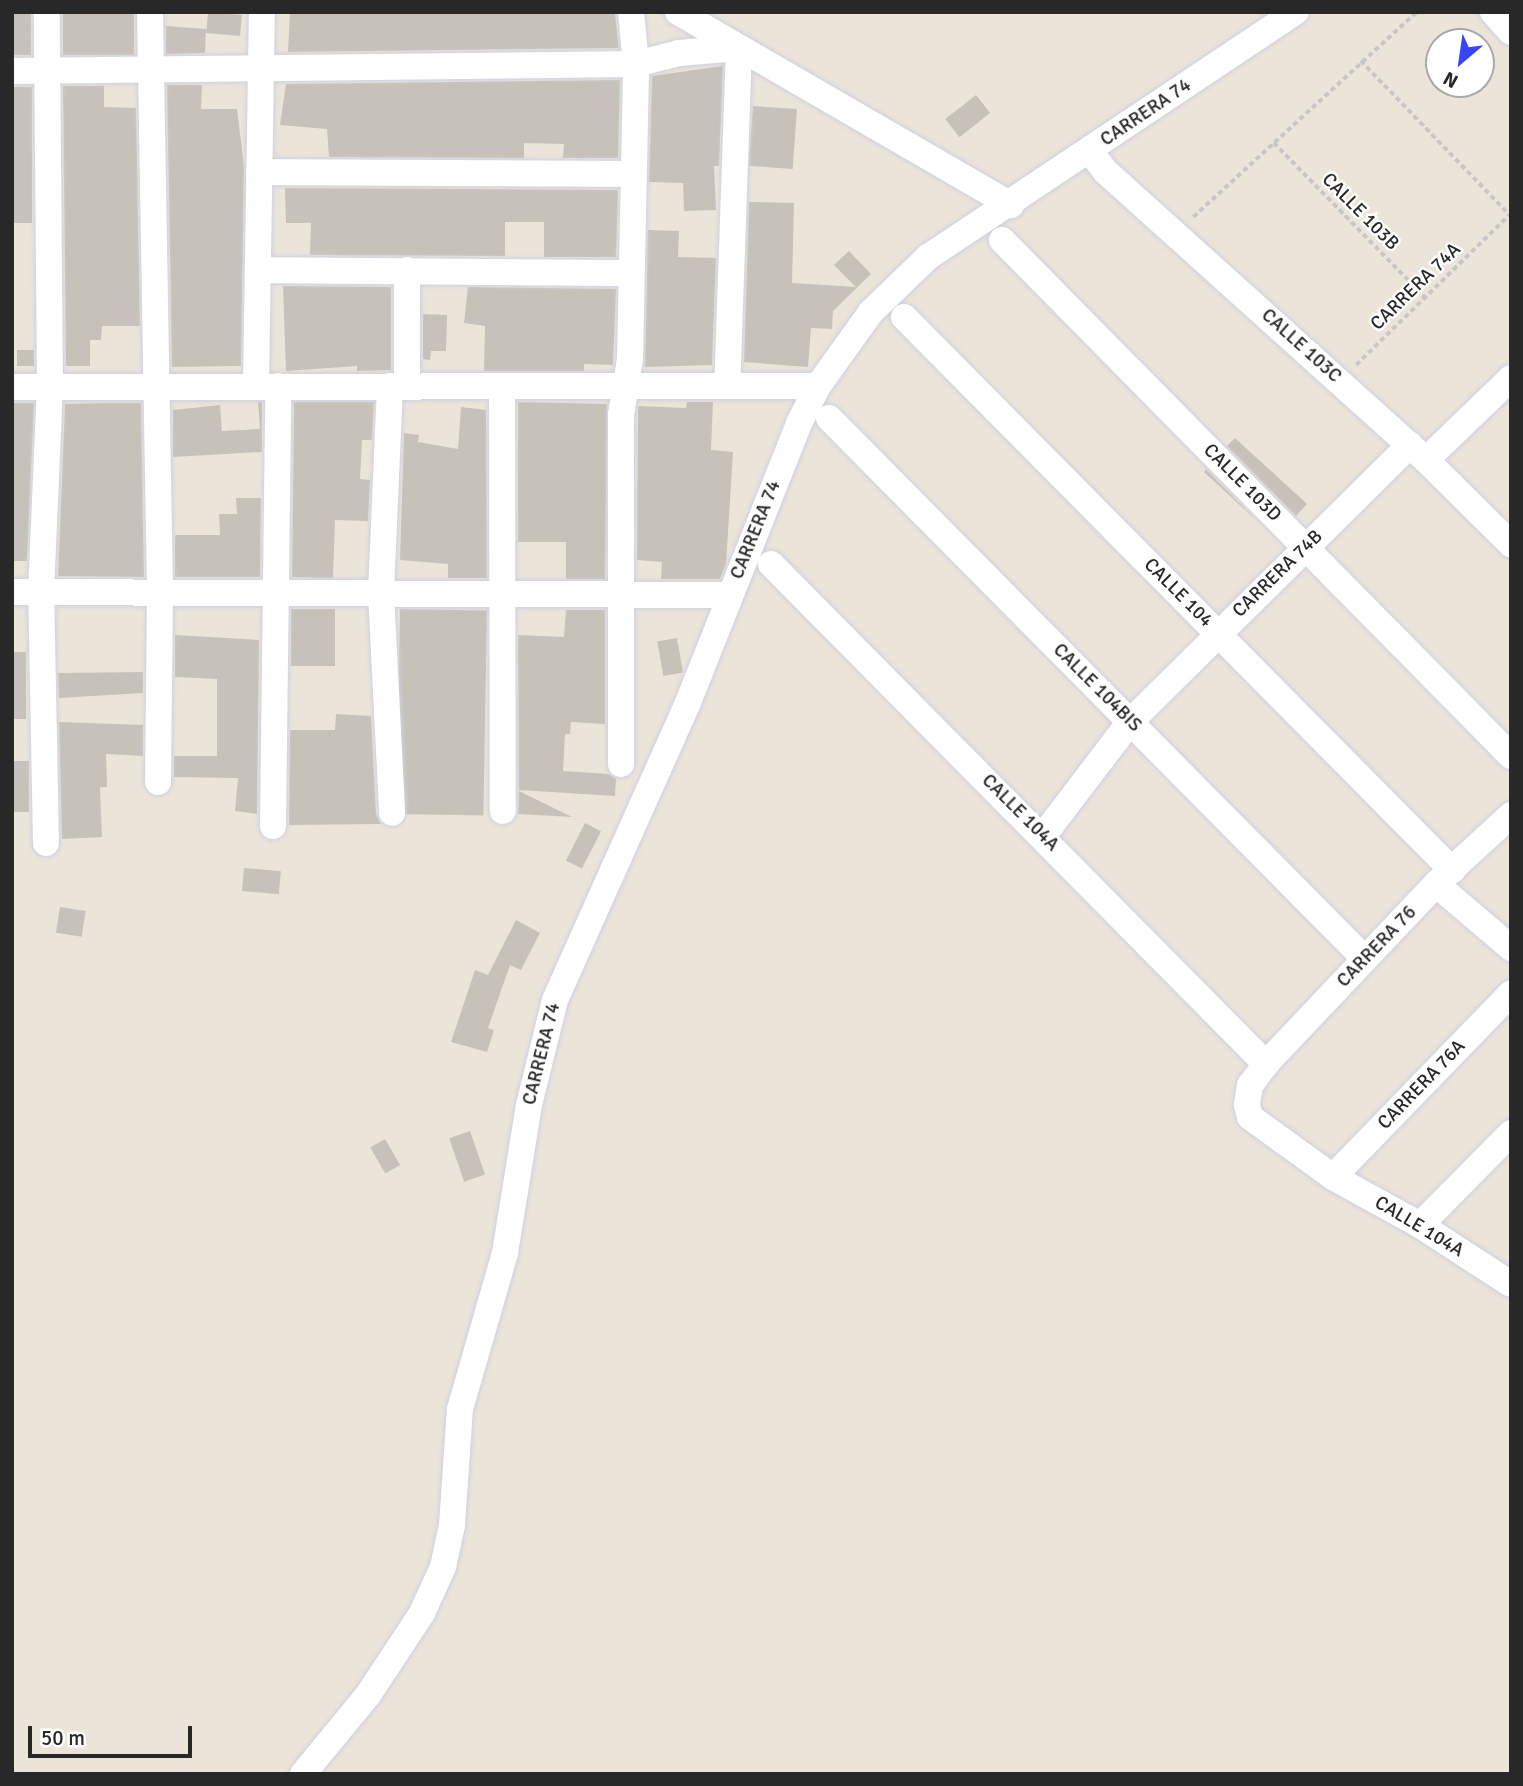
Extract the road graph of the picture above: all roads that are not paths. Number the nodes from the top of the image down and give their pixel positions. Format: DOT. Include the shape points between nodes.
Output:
graph roads {
  1 [pos="47,12"];
  2 [pos="150,12"];
  3 [pos="262,12"];
  4 [pos="631,12"];
  5 [pos="678,12"];
  6 [pos="1296,12"];
  7 [pos="1493,12"];
  8 [pos="1511,33"];
  9 [pos="739,48"];
  10 [pos="636,64"];
  11 [pos="261,69"];
  12 [pos="12,71"];
  13 [pos="150,71"];
  14 [pos="47,72"];
  15 [pos="1090,151"];
  16 [pos="259,172"];
  17 [pos="632,174"];
  18 [pos="1011,205"];
  19 [pos="1002,240"];
  20 [pos="258,270"];
  21 [pos="407,270"];
  22 [pos="629,273"];
  23 [pos="904,317"];
  24 [pos="1511,378"];
  25 [pos="625,385"];
  26 [pos="727,385"];
  27 [pos="153,386"];
  28 [pos="267,386"];
  29 [pos="398,386"];
  30 [pos="502,386"];
  31 [pos="818,386"];
  32 [pos="12,387"];
  33 [pos="50,387"];
  34 [pos="829,418"];
  35 [pos="1418,452"];
  36 [pos="1506,530"];
  37 [pos="1306,548"];
  38 [pos="771,564"];
  39 [pos="12,592"];
  40 [pos="41,592"];
  41 [pos="160,592"];
  42 [pos="276,593"];
  43 [pos="381,593"];
  44 [pos="502,594"];
  45 [pos="621,595"];
  46 [pos="730,595"];
  47 [pos="1217,632"];
  48 [pos="1130,722"];
  49 [pos="1511,756"];
  50 [pos="621,764"];
  51 [pos="158,782"];
  52 [pos="503,811"];
  53 [pos="392,813"];
  54 [pos="1511,815"];
  55 [pos="273,825"];
  56 [pos="1043,836"];
  57 [pos="46,843"];
  58 [pos="1444,877"];
  59 [pos="1511,948"];
  60 [pos="1364,958"];
  61 [pos="1511,993"];
  62 [pos="1266,1064"];
  63 [pos="1250,1085"];
  64 [pos="1511,1133"];
  65 [pos="1333,1177"];
  66 [pos="1420,1225"];
  67 [pos="1511,1284"];
  68 [pos="303,1774"];
  1 -- 14 [label="street"];
  2 -- 13 [label="street"];
  3 -- 11 [label="street"];
  4 -- 10 [label="street"];
  5 -- 9 [label="street"];
  6 -- 15 [label="street, CARRERA 74"];
  7 -- 8 [label="street"];
  9 -- 10 [label="street" via="679,53"];
  9 -- 18 [label="street"];
  9 -- 26 [label="street"];
  10 -- 11 [label="street"];
  10 -- 17 [label="street"];
  11 -- 13 [label="street"];
  11 -- 16 [label="street"];
  12 -- 14 [label="street"];
  13 -- 14 [label="street"];
  13 -- 27 [label="street"];
  14 -- 33 [label="street"];
  15 -- 18 [label="street, CARRERA 74"];
  15 -- 35 [label="street, CALLE 103C" via="1105,171"];
  16 -- 17 [label="street"];
  16 -- 20 [label="street"];
  17 -- 22 [label="street"];
  18 -- 31 [label="street, CARRERA 74" via="956,237 891,291 854,333"];
  19 -- 37 [label="street, CALLE 103D"];
  20 -- 21 [label="street"];
  20 -- 28 [label="street"];
  21 -- 22 [label="street"];
  21 -- 29 [label="street"];
  22 -- 25 [label="street" via="630,359"];
  23 -- 47 [label="street, CALLE 104"];
  24 -- 35 [label="street"];
  25 -- 26 [label="street"];
  25 -- 30 [label="street"];
  25 -- 45 [label="street"];
  26 -- 31 [label="street"];
  27 -- 28 [label="street"];
  27 -- 33 [label="street"];
  27 -- 41 [label="street"];
  28 -- 29 [label="street"];
  28 -- 42 [label="street"];
  29 -- 30 [label="street"];
  29 -- 43 [label="street"];
  30 -- 44 [label="street"];
  31 -- 46 [label="street, CARRERA 74"];
  32 -- 33 [label="street"];
  33 -- 40 [label="street"];
  34 -- 48 [label="street, CALLE 104BIS"];
  35 -- 36 [label="street, CALLE 103C"];
  35 -- 37 [label="street, CARRERA 74B"];
  37 -- 47 [label="street, CARRERA 74B"];
  37 -- 49 [label="street, CALLE 103D"];
  38 -- 56 [label="street, CALLE 104A"];
  39 -- 40 [label="street"];
  40 -- 41 [label="street"];
  40 -- 57 [label="street"];
  41 -- 42 [label="street"];
  41 -- 51 [label="street"];
  42 -- 43 [label="street"];
  42 -- 55 [label="street"];
  43 -- 44 [label="street"];
  43 -- 53 [label="street"];
  44 -- 45 [label="street"];
  44 -- 52 [label="street"];
  45 -- 46 [label="street"];
  45 -- 50 [label="street"];
  46 -- 68 [label="street, CARRERA 74" via="687,705 555,1000 529,1105 505,1252 460,1409 452,1525 443,1567 422,1613 368,1695"];
  47 -- 48 [label="street, CARRERA 74B"];
  47 -- 58 [label="street, CALLE 104"];
  48 -- 56 [label="street, CARRERA 74B"];
  48 -- 60 [label="street, CALLE 104BIS"];
  54 -- 58 [label="street, CARRERA 76"];
  56 -- 62 [label="street, CALLE 104A"];
  58 -- 59 [label="street, CALLE 104"];
  58 -- 60 [label="street, CARRERA 76"];
  60 -- 62 [label="street, CARRERA 76"];
  61 -- 65 [label="street, CARRERA 76A"];
  62 -- 63 [label="street, CARRERA 76"];
  63 -- 65 [label="street, CALLE 104A" via="1250,1117"];
  64 -- 66 [label="street"];
  65 -- 66 [label="street, CALLE 104A"];
  66 -- 67 [label="street, CALLE 104A"];
}
